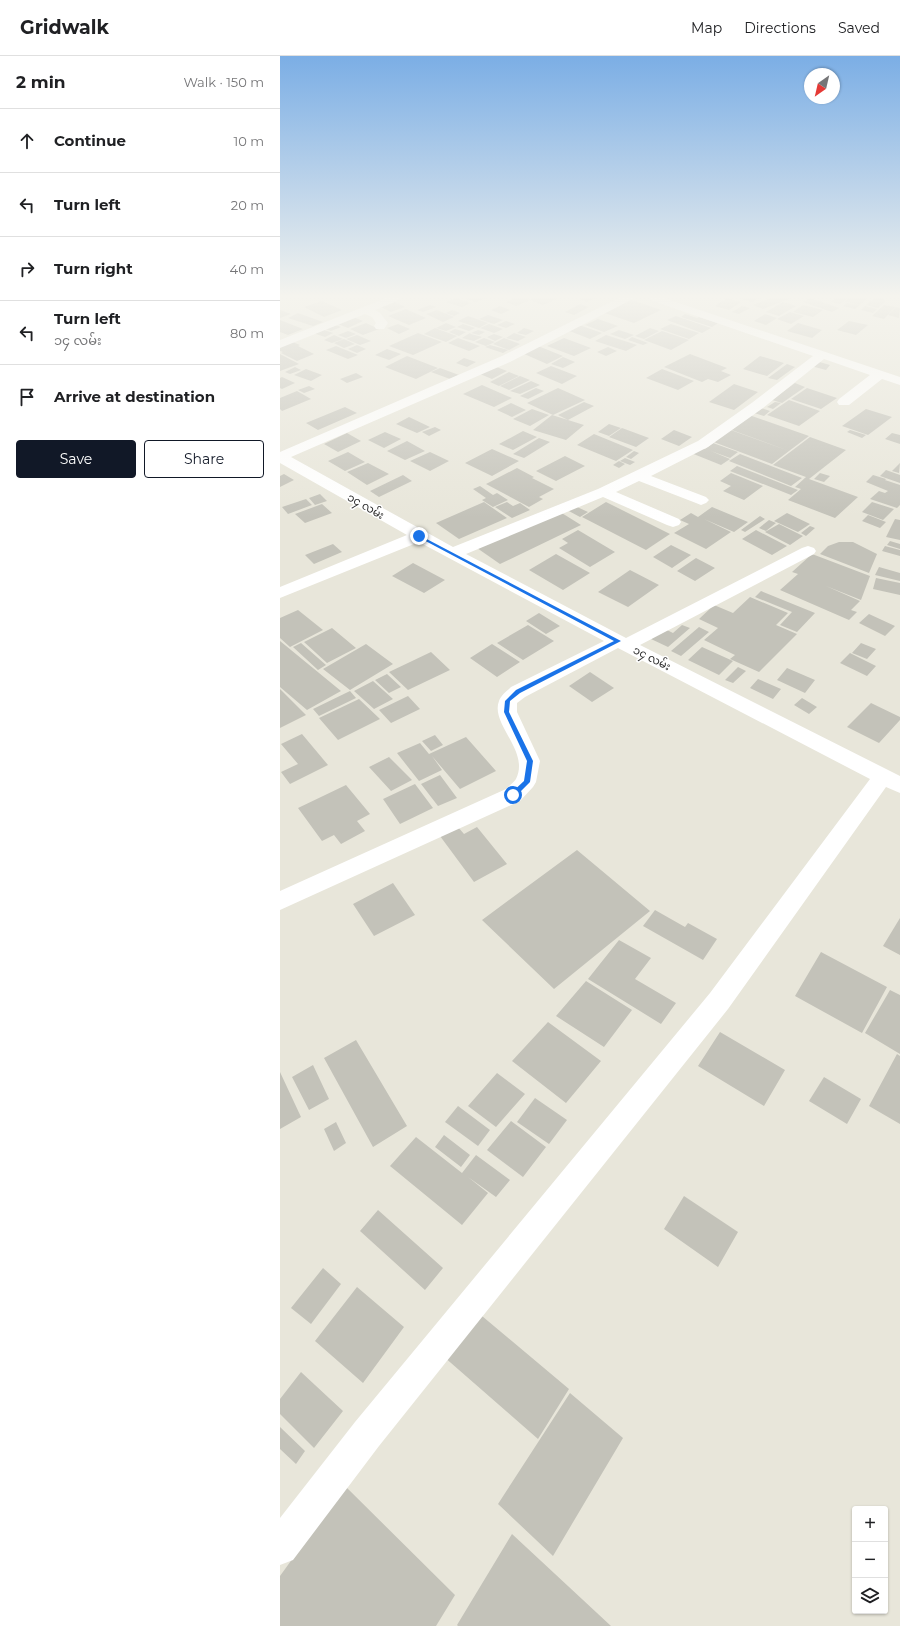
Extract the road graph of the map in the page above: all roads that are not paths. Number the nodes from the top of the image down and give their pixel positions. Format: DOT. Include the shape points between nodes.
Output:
graph roads {
  1 [pos="480,371"];
  2 [pos="801,371"];
  3 [pos="872,371"];
  4 [pos="880,374"];
  5 [pos="900,381"];
  6 [pos="844,402"];
  7 [pos="284,463"];
  8 [pos="639,476"];
  9 [pos="603,492"];
  10 [pos="701,500"];
  11 [pos="673,522"];
  12 [pos="419,536"];
  13 [pos="808,551"];
  14 [pos="454,554"];
  15 [pos="280,593"];
  16 [pos="622,643"];
  17 [pos="895,782"];
  18 [pos="280,901"];
  19 [pos="280,1547"];
  1 -- 7 [label="street"];
  2 -- 8 [label="street" via="703,444"];
  3 -- 4 [label="street"];
  4 -- 5 [label="street"];
  4 -- 6 [label="street"];
  7 -- 12 [label="street, ၁၄ လမ်း"];
  8 -- 9 [label="street"];
  8 -- 10 [label="street"];
  9 -- 11 [label="street"];
  9 -- 14 [label="street"];
  12 -- 14 [label="street, ၁၄ လမ်း"];
  12 -- 15 [label="street"];
  13 -- 16 [label="street"];
  14 -- 16 [label="street, ၁၄ လမ်း"];
  16 -- 17 [label="street, ၁၄ လမ်း"];
  16 -- 18 [label="street" via="518,692 508,701 507,712 530,761 526,782 513,795"];
  17 -- 19 [label="street" via="367,1434"];
}
